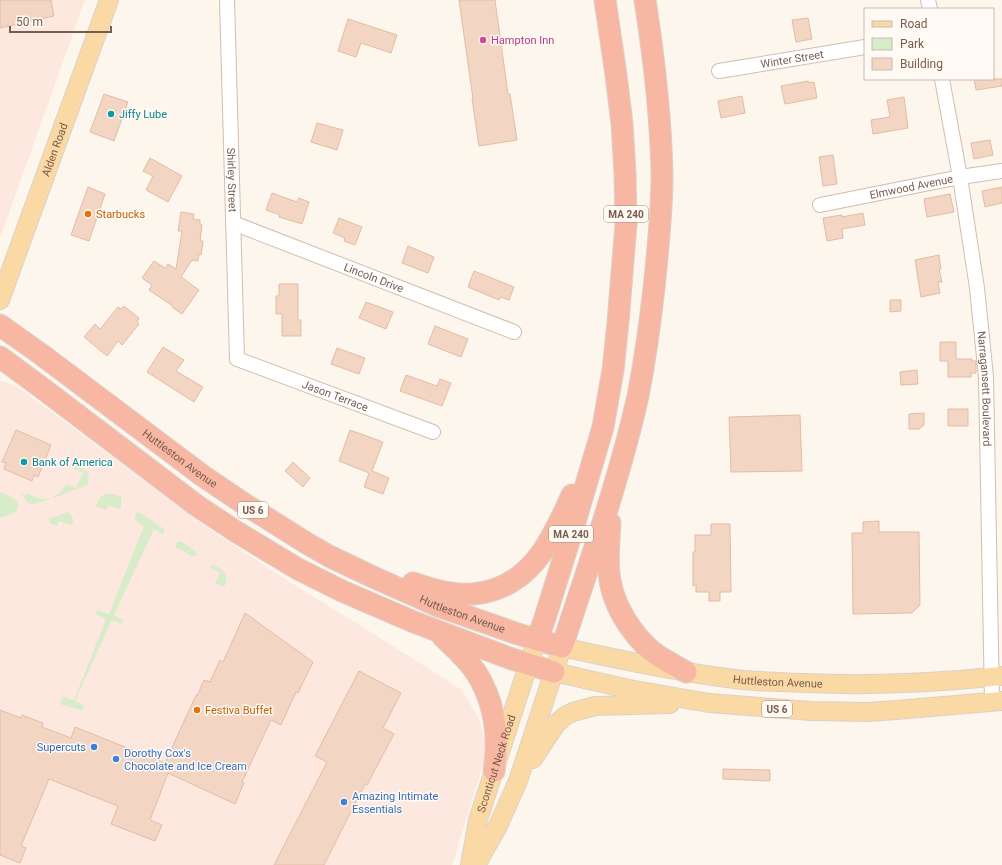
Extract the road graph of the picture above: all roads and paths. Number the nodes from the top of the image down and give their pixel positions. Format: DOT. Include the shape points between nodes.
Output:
graph roads {
  1 [pos="109,0"];
  2 [pos="227,0"];
  3 [pos="605,0"];
  4 [pos="645,0"];
  5 [pos="864,47"];
  6 [pos="719,71"];
  7 [pos="942,80"];
  8 [pos="1002,171"];
  9 [pos="960,177"];
  10 [pos="820,205"];
  11 [pos="233,223"];
  12 [pos="0,300"];
  13 [pos="0,325"];
  14 [pos="514,332"];
  15 [pos="0,357"];
  16 [pos="237,359"];
  17 [pos="603,427"];
  18 [pos="433,432"];
  19 [pos="612,492"];
  20 [pos="329,556"];
  21 [pos="439,632"];
  22 [pos="537,640"];
  23 [pos="562,647"];
  24 [pos="528,664"];
  25 [pos="554,672"];
  26 [pos="686,672"];
  27 [pos="997,677"];
  28 [pos="997,702"];
  29 [pos="709,703"];
  30 [pos="494,770"];
  31 [pos="518,781"];
  32 [pos="470,865"];
  33 [pos="476,865"];
  1 -- 12 [label="main road, Alden Road"];
  2 -- 11 [label="street, Shirley Street"];
  3 -- 17 [label="highway, MA 240" via="622,124 626,224 613,370"];
  4 -- 19 [label="highway, MA 240" via="660,123 660,224 652,309 638,396"];
  5 -- 6 [label="street, Winter Street"];
  7 -- 9 [label="street, Narragansett Boulevard"];
  8 -- 9 [label="street, Elmwood Avenue"];
  9 -- 10 [label="street, Elmwood Avenue"];
  9 -- 27 [label="street, Narragansett Boulevard" via="977,288 986,377"];
  11 -- 14 [label="street, Lincoln Drive"];
  11 -- 16 [label="street, Shirley Street"];
  13 -- 20 [label="highway, Huttleston Avenue / US 6" via="203,476 251,509"];
  15 -- 21 [label="highway, US 6" via="177,491 235,531 319,580"];
  16 -- 18 [label="street, Jason Terrace"];
  17 -- 20 [label="highway" via="558,526 543,551 530,568 502,587 463,595 438,591"];
  17 -- 22 [label="highway, MA 240"];
  19 -- 23 [label="highway, MA 240"];
  19 -- 26 [label="highway" via="608,562 609,580 617,605 626,622 644,644 656,655"];
  20 -- 22 [label="highway, Huttleston Avenue / US 6" via="438,606"];
  21 -- 24 [label="highway, US 6"];
  21 -- 30 [label="highway" via="469,663 484,686 495,727"];
  22 -- 23 [label="highway, Huttleston Avenue / US 6"];
  22 -- 24 [label="main road, MA 240"];
  23 -- 25 [label="main road, MA 240"];
  23 -- 26 [label="main road, Huttleston Avenue / US 6"];
  24 -- 25 [label="highway, US 6"];
  24 -- 30 [label="main road, Sconticut Neck Road"];
  25 -- 29 [label="main road, US 6"];
  25 -- 31 [label="main road, Sconticut Neck Road"];
  26 -- 27 [label="main road, Huttleston Avenue / US 6" via="735,679 830,685 898,684"];
  27 -- 28 [label="street, Narragansett Boulevard"];
  28 -- 29 [label="main road, US 6" via="838,712"];
  29 -- 31 [label="main road" via="602,705 574,712 556,724"];
  30 -- 32 [label="main road, Sconticut Neck Road" via="478,820"];
  31 -- 33 [label="main road, Sconticut Neck Road" via="498,826"];
}
